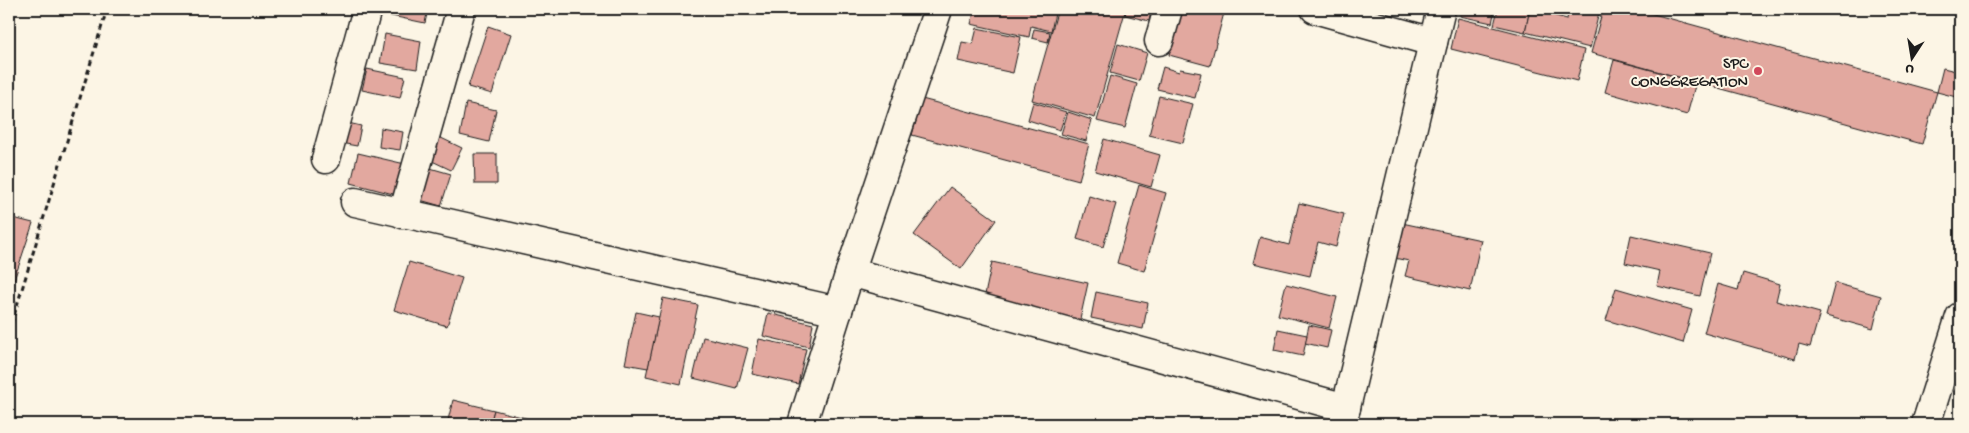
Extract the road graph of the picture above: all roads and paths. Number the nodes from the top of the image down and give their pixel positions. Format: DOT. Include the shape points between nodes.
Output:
graph roads {
  1 [pos="107,9"];
  2 [pos="367,9"];
  3 [pos="461,9"];
  4 [pos="938,9"];
  5 [pos="1168,9"];
  6 [pos="1315,9"];
  7 [pos="1441,9"];
  8 [pos="1159,41"];
  9 [pos="1433,42"];
  10 [pos="326,160"];
  11 [pos="355,202"];
  12 [pos="403,214"];
  13 [pos="850,272"];
  14 [pos="838,311"];
  15 [pos="1960,317"];
  16 [pos="9,332"];
  17 [pos="1344,416"];
  18 [pos="802,424"];
  19 [pos="1926,424"];
  1 -- 16 [label="path"];
  2 -- 10 [label="street"];
  3 -- 12 [label="street"];
  4 -- 13 [label="street"];
  5 -- 8 [label="street"];
  6 -- 9 [label="street"];
  7 -- 9 [label="street"];
  9 -- 17 [label="street"];
  11 -- 12 [label="street"];
  12 -- 14 [label="street"];
  13 -- 14 [label="street"];
  13 -- 17 [label="street"];
  14 -- 18 [label="street"];
  15 -- 19 [label="street"];
}
